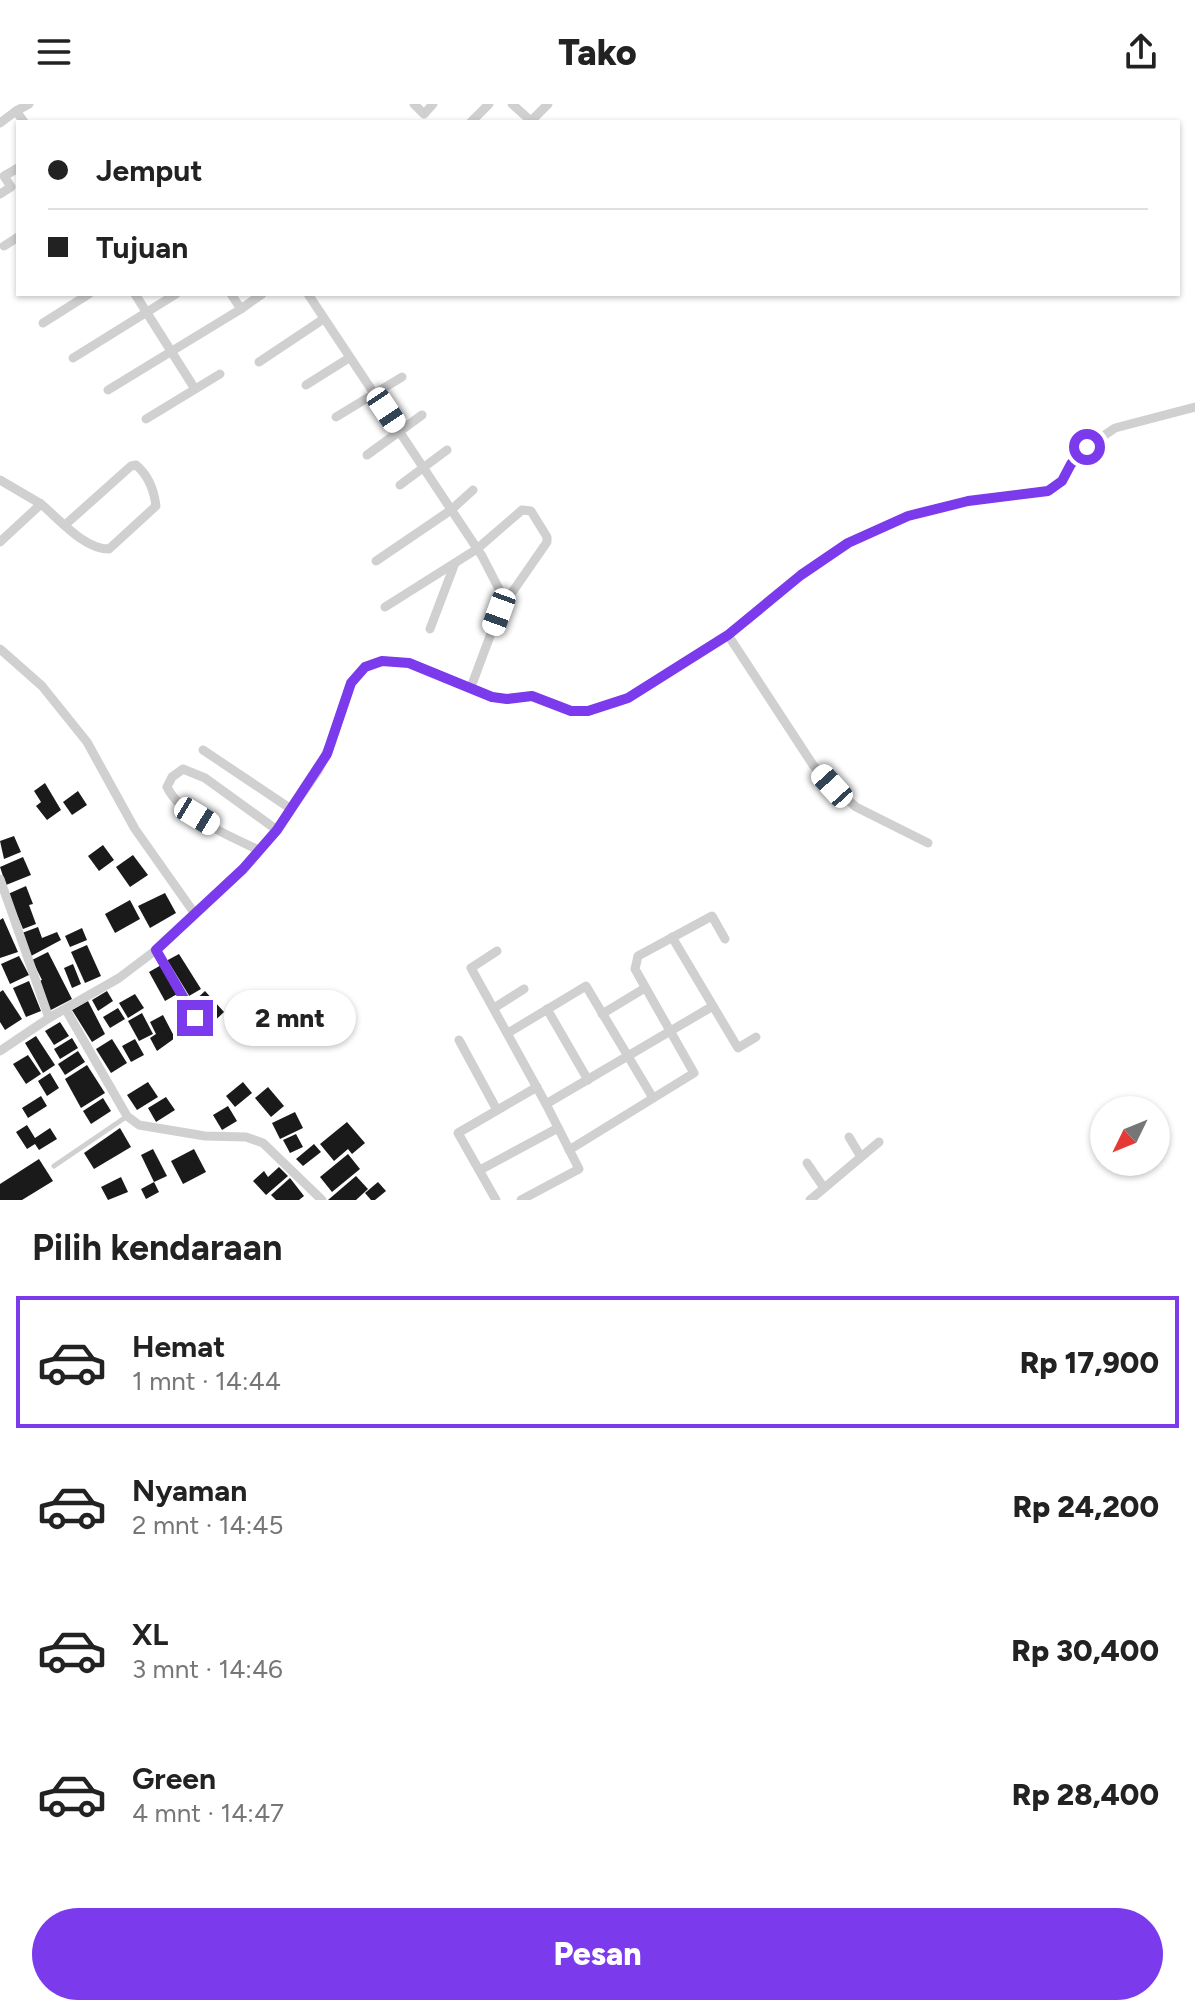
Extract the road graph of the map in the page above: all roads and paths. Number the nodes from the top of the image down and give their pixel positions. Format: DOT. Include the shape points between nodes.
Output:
graph roads {
  1 [pos="29,104"];
  2 [pos="414,104"];
  3 [pos="433,104"];
  4 [pos="489,104"];
  5 [pos="512,104"];
  6 [pos="548,104"];
  7 [pos="16,111"];
  8 [pos="23,120"];
  9 [pos="473,120"];
  10 [pos="529,120"];
  11 [pos="533,120"];
  12 [pos="0,123"];
  13 [pos="2,173"];
  14 [pos="11,187"];
  15 [pos="16,193"];
  16 [pos="0,194"];
  17 [pos="16,238"];
  18 [pos="4,246"];
  19 [pos="86,296"];
  20 [pos="136,296"];
  21 [pos="173,296"];
  22 [pos="232,296"];
  23 [pos="259,296"];
  24 [pos="309,296"];
  25 [pos="241,309"];
  26 [pos="146,313"];
  27 [pos="322,320"];
  28 [pos="43,323"];
  29 [pos="172,351"];
  30 [pos="73,358"];
  31 [pos="349,358"];
  32 [pos="259,362"];
  33 [pos="220,374"];
  34 [pos="402,377"];
  35 [pos="306,385"];
  36 [pos="195,389"];
  37 [pos="108,390"];
  38 [pos="375,394"];
  39 [pos="1195,407"];
  40 [pos="422,415"];
  41 [pos="336,417"];
  42 [pos="146,419"];
  43 [pos="399,431"];
  44 [pos="447,450"];
  45 [pos="367,455"];
  46 [pos="424,469"];
  47 [pos="0,480"];
  48 [pos="400,485"];
  49 [pos="473,490"];
  50 [pos="41,504"];
  51 [pos="451,510"];
  52 [pos="65,525"];
  53 [pos="0,542"];
  54 [pos="477,549"];
  55 [pos="376,561"];
  56 [pos="455,563"];
  57 [pos="385,607"];
  58 [pos="499,612"];
  59 [pos="430,629"];
  60 [pos="728,635"];
  61 [pos="0,649"];
  62 [pos="471,687"];
  63 [pos="203,750"];
  64 [pos="291,809"];
  65 [pos="277,830"];
  66 [pos="928,843"];
  67 [pos="259,850"];
  68 [pos="0,879"];
  69 [pos="195,914"];
  70 [pos="672,937"];
  71 [pos="725,939"];
  72 [pos="156,950"];
  73 [pos="497,951"];
  74 [pos="645,988"];
  75 [pos="524,989"];
  76 [pos="713,1006"];
  77 [pos="494,1008"];
  78 [pos="547,1009"];
  79 [pos="66,1010"];
  80 [pos="602,1014"];
  81 [pos="49,1018"];
  82 [pos="670,1031"];
  83 [pos="179,1032"];
  84 [pos="508,1033"];
  85 [pos="756,1037"];
  86 [pos="459,1040"];
  87 [pos="0,1051"];
  88 [pos="627,1057"];
  89 [pos="588,1080"];
  90 [pos="537,1087"];
  91 [pos="653,1098"];
  92 [pos="546,1104"];
  93 [pos="497,1110"];
  94 [pos="127,1116"];
  95 [pos="558,1128"];
  96 [pos="849,1137"];
  97 [pos="879,1142"];
  98 [pos="569,1150"];
  99 [pos="861,1157"];
  100 [pos="807,1163"];
  101 [pos="54,1166"];
  102 [pos="480,1170"];
  103 [pos="824,1188"];
  104 [pos="322,1200"];
  105 [pos="496,1200"];
  106 [pos="521,1200"];
  107 [pos="810,1200"];
  1 -- 7 [label="street"];
  2 -- 3 [label="street" via="424,114"];
  4 -- 9 [label="street"];
  5 -- 10 [label="street"];
  6 -- 11 [label="street"];
  7 -- 8 [label="street"];
  7 -- 12 [label="street"];
  13 -- 14 [label="street"];
  14 -- 15 [label="street"];
  14 -- 16 [label="street"];
  17 -- 18 [label="street"];
  19 -- 28 [label="street"];
  20 -- 26 [label="street"];
  21 -- 26 [label="street"];
  22 -- 25 [label="street"];
  23 -- 25 [label="street"];
  24 -- 27 [label="street"];
  25 -- 29 [label="street"];
  26 -- 29 [label="street"];
  26 -- 30 [label="street"];
  27 -- 31 [label="street"];
  27 -- 32 [label="street"];
  29 -- 36 [label="street"];
  29 -- 37 [label="street"];
  31 -- 35 [label="street"];
  31 -- 38 [label="street"];
  33 -- 36 [label="street"];
  34 -- 38 [label="street"];
  36 -- 42 [label="street"];
  38 -- 41 [label="street"];
  38 -- 43 [label="street"];
  39 -- 60 [label="street" via="1115,428 1087,447 1048,491 968,501 908,516 848,543"];
  40 -- 43 [label="street"];
  43 -- 45 [label="street"];
  43 -- 46 [label="street"];
  44 -- 46 [label="street"];
  46 -- 48 [label="street"];
  46 -- 51 [label="street"];
  47 -- 50 [label="street"];
  49 -- 51 [label="street"];
  50 -- 52 [label="street"];
  50 -- 53 [label="street"];
  51 -- 54 [label="street"];
  51 -- 55 [label="street"];
  52 -- 52 [label="street" via="98,549 109,549 156,506 145,474 131,466"];
  54 -- 56 [label="street"];
  54 -- 58 [label="street" via="499,589"];
  54 -- 58 [label="street" via="522,510 531,511 547,537"];
  56 -- 57 [label="street"];
  56 -- 59 [label="street"];
  58 -- 62 [label="street"];
  60 -- 62 [label="street" via="628,698 588,711 571,711 532,696 492,697"];
  60 -- 66 [label="street" via="832,786 856,807"];
  61 -- 69 [label="street" via="42,686 87,742 135,829"];
  62 -- 64 [label="street" via="409,663 382,661 360,670 327,754"];
  63 -- 64 [label="street"];
  64 -- 65 [label="street"];
  65 -- 67 [label="street"];
  65 -- 67 [label="street" via="205,778 183,769 172,777 167,787 185,809"];
  67 -- 69 [label="street"];
  68 -- 81 [label="street"];
  69 -- 72 [label="street"];
  70 -- 71 [label="street" via="712,916"];
  70 -- 74 [label="street" via="638,956 635,969"];
  70 -- 76 [label="street"];
  72 -- 79 [label="street"];
  72 -- 83 [label="street" via="194,1012 194,1020"];
  73 -- 77 [label="street" via="471,968"];
  74 -- 80 [label="street"];
  74 -- 82 [label="street"];
  75 -- 77 [label="street"];
  76 -- 82 [label="street"];
  76 -- 85 [label="street" via="738,1048"];
  77 -- 84 [label="street"];
  78 -- 80 [label="street" via="586,986"];
  78 -- 84 [label="street"];
  78 -- 89 [label="street"];
  79 -- 81 [label="street"];
  79 -- 94 [label="street"];
  80 -- 88 [label="street"];
  81 -- 87 [label="street"];
  82 -- 88 [label="street"];
  82 -- 91 [label="street" via="694,1073"];
  84 -- 90 [label="street"];
  86 -- 93 [label="street"];
  88 -- 89 [label="street"];
  88 -- 91 [label="street"];
  89 -- 92 [label="street"];
  90 -- 92 [label="street"];
  90 -- 93 [label="street"];
  91 -- 98 [label="street"];
  92 -- 95 [label="street"];
  93 -- 102 [label="street" via="458,1133"];
  94 -- 101 [label="lane"];
  94 -- 104 [label="street" via="139,1125 263,1143"];
  95 -- 98 [label="street"];
  95 -- 102 [label="street"];
  96 -- 99 [label="street"];
  97 -- 99 [label="street"];
  98 -- 106 [label="street" via="579,1169"];
  99 -- 103 [label="street"];
  100 -- 103 [label="street"];
  102 -- 105 [label="street"];
  103 -- 107 [label="street"];
}
